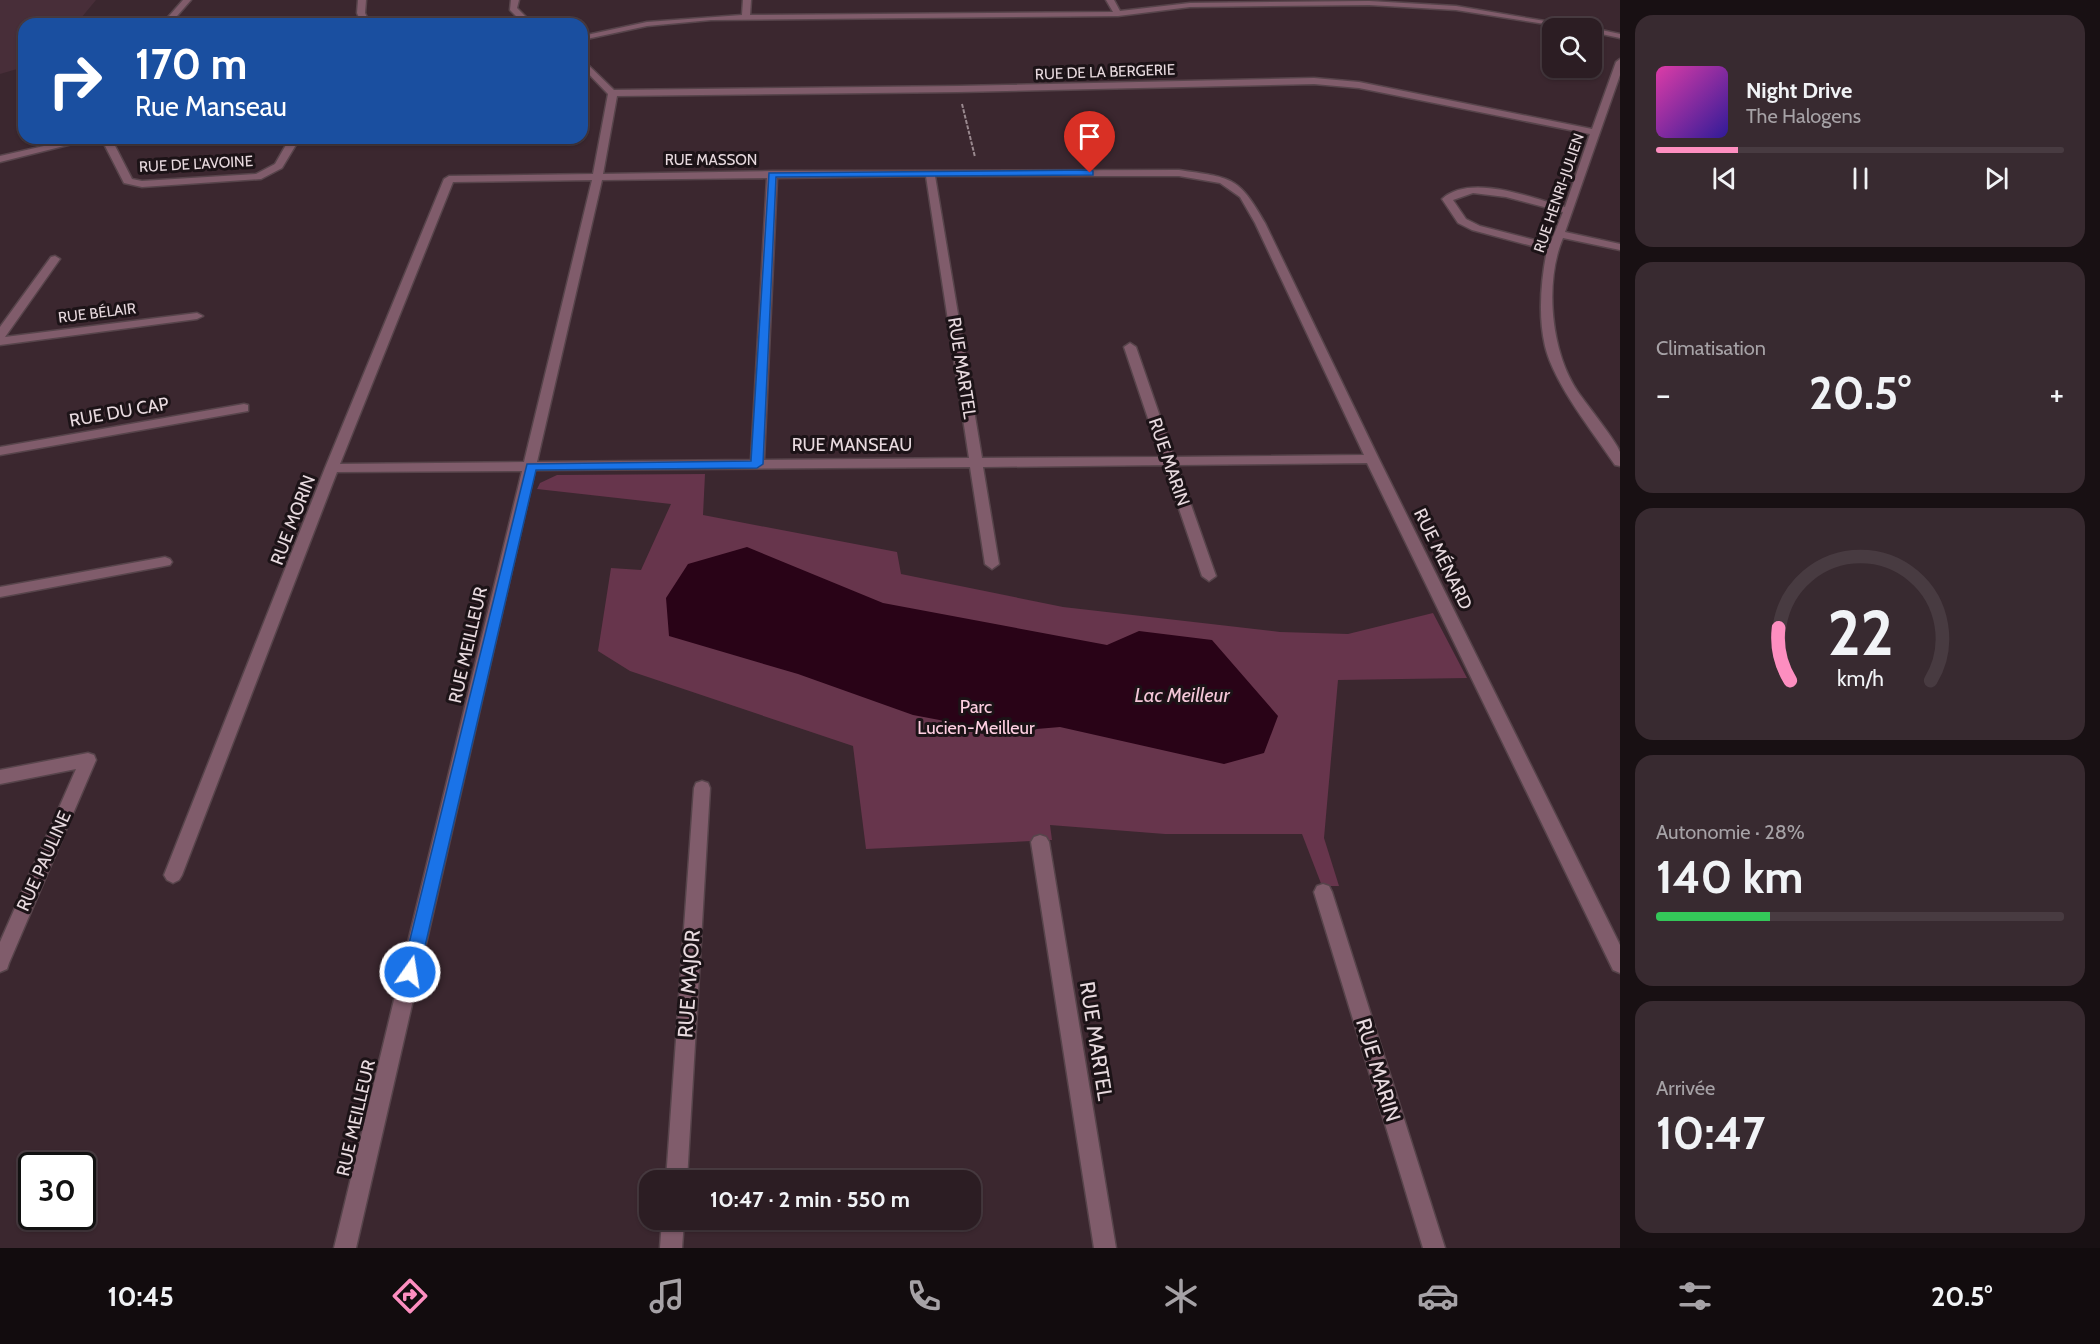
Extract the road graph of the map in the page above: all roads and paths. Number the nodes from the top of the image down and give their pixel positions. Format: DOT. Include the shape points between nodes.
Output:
graph roads {
  1 [pos="187,0"];
  2 [pos="362,0"];
  3 [pos="515,0"];
  4 [pos="747,0"];
  5 [pos="1110,0"];
  6 [pos="1259,2"];
  7 [pos="1413,3"];
  8 [pos="1118,14"];
  9 [pos="746,17"];
  10 [pos="171,18"];
  11 [pos="363,18"];
  12 [pos="523,18"];
  13 [pos="1542,21"];
  14 [pos="1602,32"];
  15 [pos="1620,36"];
  16 [pos="588,37"];
  17 [pos="1620,62"];
  18 [pos="588,68"];
  19 [pos="958,89"];
  20 [pos="612,93"];
  21 [pos="1595,132"];
  22 [pos="65,144"];
  23 [pos="109,144"];
  24 [pos="292,144"];
  25 [pos="0,159"];
  26 [pos="930,173"];
  27 [pos="978,173"];
  28 [pos="772,174"];
  29 [pos="598,175"];
  30 [pos="450,179"];
  31 [pos="1223,180"];
  32 [pos="1569,210"];
  33 [pos="1559,234"];
  34 [pos="1620,247"];
  35 [pos="1553,248"];
  36 [pos="55,259"];
  37 [pos="197,316"];
  38 [pos="0,335"];
  39 [pos="0,341"];
  40 [pos="1130,348"];
  41 [pos="244,408"];
  42 [pos="0,451"];
  43 [pos="1372,459"];
  44 [pos="1169,461"];
  45 [pos="978,462"];
  46 [pos="1620,462"];
  47 [pos="757,464"];
  48 [pos="531,466"];
  49 [pos="332,468"];
  50 [pos="165,562"];
  51 [pos="992,564"];
  52 [pos="1209,576"];
  53 [pos="0,592"];
  54 [pos="0,777"];
  55 [pos="702,789"];
  56 [pos="1040,842"];
  57 [pos="173,875"];
  58 [pos="1323,892"];
  59 [pos="0,963"];
  60 [pos="1620,963"];
  61 [pos="677,1170"];
  62 [pos="672,1230"];
  63 [pos="345,1248"];
  64 [pos="671,1248"];
  65 [pos="1105,1248"];
  66 [pos="1434,1248"];
  1 -- 10 [label="street"];
  2 -- 11 [label="street"];
  3 -- 12 [label="street" via="513,8"];
  4 -- 9 [label="street"];
  5 -- 8 [label="street"];
  6 -- 7 [label="street"];
  6 -- 8 [label="street"];
  7 -- 13 [label="street"];
  8 -- 9 [label="street" via="905,12"];
  9 -- 16 [label="street" via="677,20"];
  14 -- 15 [label="street"];
  17 -- 21 [label="street, RUE HENRI-JULIEN"];
  18 -- 20 [label="street"];
  19 -- 20 [label="street, RUE DE LA BERGERIE"];
  19 -- 21 [label="street, RUE DE LA BERGERIE" via="1314,81 1359,85"];
  19 -- 27 [label="path"];
  20 -- 29 [label="street, RUE MEILLEUR"];
  21 -- 32 [label="street, RUE HENRI-JULIEN"];
  22 -- 25 [label="street"];
  23 -- 24 [label="street, RUE DE L'AVOINE" via="128,181 142,184 258,177 279,166"];
  26 -- 27 [label="street, RUE MASSON"];
  26 -- 28 [label="street, RUE MASSON"];
  26 -- 45 [label="street, RUE MARTEL"];
  27 -- 31 [label="street, RUE MASSON" via="1179,173"];
  28 -- 29 [label="street, RUE MASSON"];
  28 -- 47 [label="street"];
  29 -- 30 [label="street, RUE MASSON"];
  29 -- 48 [label="street, RUE MEILLEUR"];
  30 -- 49 [label="street, RUE MORIN"];
  31 -- 43 [label="street, RUE MÉNARD" via="1244,195 1260,223"];
  32 -- 33 [label="street, RUE HENRI-JULIEN"];
  32 -- 35 [label="street" via="1466,189 1447,199 1462,221 1476,228"];
  33 -- 34 [label="street"];
  33 -- 35 [label="street, RUE HENRI-JULIEN"];
  35 -- 46 [label="street, RUE HENRI-JULIEN" via="1547,303 1551,347 1570,389"];
  36 -- 38 [label="street"];
  37 -- 39 [label="street, RUE BÉLAIR"];
  40 -- 44 [label="street, RUE MARIN"];
  41 -- 42 [label="street, RUE DU CAP"];
  43 -- 44 [label="street, RUE MANSEAU"];
  43 -- 60 [label="street, RUE MÉNARD"];
  44 -- 45 [label="street, RUE MANSEAU"];
  44 -- 52 [label="street, RUE MARIN"];
  45 -- 47 [label="street, RUE MANSEAU"];
  45 -- 51 [label="street, RUE MARTEL"];
  47 -- 48 [label="street, RUE MANSEAU"];
  48 -- 49 [label="street, RUE MANSEAU"];
  48 -- 63 [label="street, RUE MEILLEUR"];
  49 -- 57 [label="street, RUE MORIN"];
  50 -- 53 [label="street"];
  54 -- 59 [label="street, RUE PAULINE" via="88,760"];
  55 -- 61 [label="street, RUE MAJOR"];
  56 -- 65 [label="street, RUE MARTEL"];
  58 -- 66 [label="street, RUE MARIN"];
  62 -- 64 [label="street"];
}
